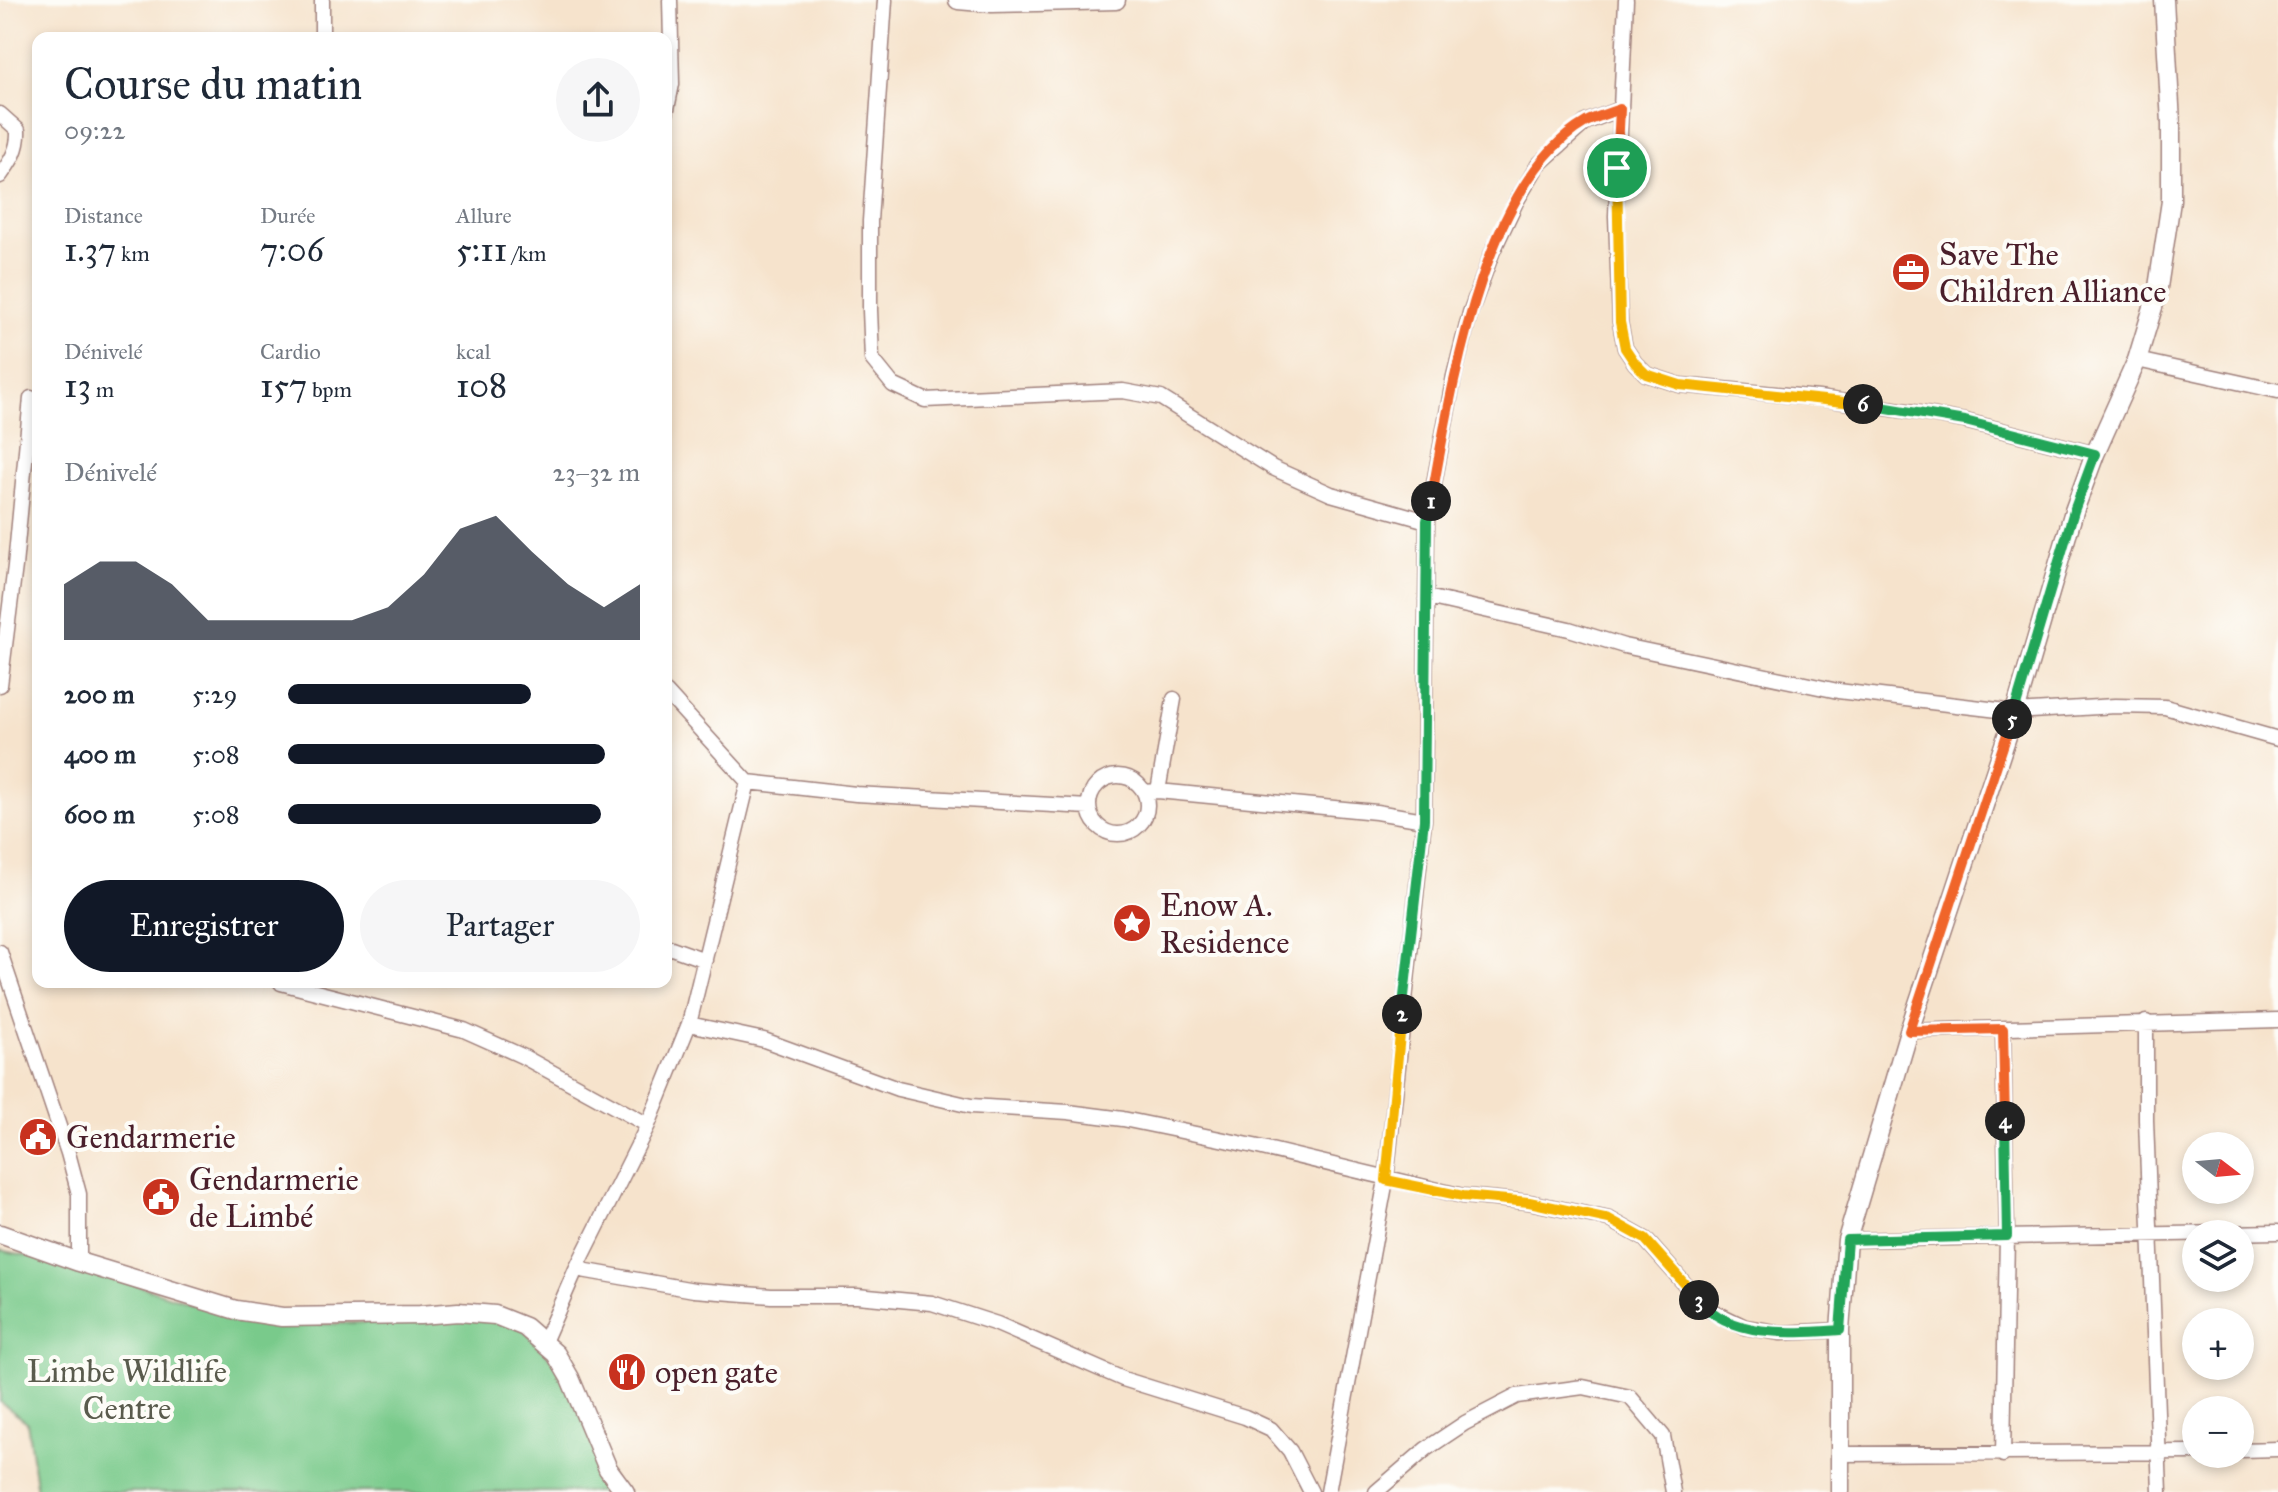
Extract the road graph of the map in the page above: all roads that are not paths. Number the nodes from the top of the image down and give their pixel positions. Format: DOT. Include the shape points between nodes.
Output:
graph roads {
  1 [pos="322,0"];
  2 [pos="670,0"];
  3 [pos="885,0"];
  4 [pos="958,0"];
  5 [pos="1116,0"];
  6 [pos="1626,0"];
  7 [pos="2164,0"];
  8 [pos="322,32"];
  9 [pos="671,32"];
  10 [pos="1620,109"];
  11 [pos="0,114"];
  12 [pos="0,176"];
  13 [pos="2137,360"];
  14 [pos="2278,391"];
  15 [pos="31,398"];
  16 [pos="2095,454"];
  17 [pos="1427,521"];
  18 [pos="1427,597"];
  19 [pos="2,661"];
  20 [pos="0,685"];
  21 [pos="672,699"];
  22 [pos="1174,699"];
  23 [pos="2015,712"];
  24 [pos="2278,739"];
  25 [pos="748,782"];
  26 [pos="1151,792"];
  27 [pos="1089,807"];
  28 [pos="1424,820"];
  29 [pos="672,948"];
  30 [pos="0,952"];
  31 [pos="705,960"];
  32 [pos="300,988"];
  33 [pos="2278,1020"];
  34 [pos="2146,1022"];
  35 [pos="689,1024"];
  36 [pos="2003,1029"];
  37 [pos="1909,1031"];
  38 [pos="648,1125"];
  39 [pos="1386,1180"];
  40 [pos="2278,1232"];
  41 [pos="0,1234"];
  42 [pos="2152,1234"];
  43 [pos="2007,1236"];
  44 [pos="1847,1240"];
  45 [pos="79,1262"];
  46 [pos="576,1269"];
  47 [pos="1840,1330"];
  48 [pos="544,1342"];
  49 [pos="2278,1449"];
  50 [pos="2254,1450"];
  51 [pos="2182,1452"];
  52 [pos="2160,1453"];
  53 [pos="1840,1454"];
  54 [pos="2003,1455"];
  55 [pos="625,1492"];
  56 [pos="1311,1492"];
  57 [pos="1328,1492"];
  58 [pos="1376,1492"];
  59 [pos="1673,1492"];
  60 [pos="1840,1492"];
  61 [pos="2160,1492"];
  1 -- 8 [label="street"];
  2 -- 9 [label="street"];
  3 -- 17 [label="street" via="870,221 870,310 872,359 893,385 925,400 1123,391 1161,398 1273,468 1331,494"];
  4 -- 5 [label="street"];
  6 -- 10 [label="street"];
  7 -- 13 [label="street" via="2171,201 2157,294"];
  10 -- 16 [label="street" via="1620,322 1625,348 1646,374 1707,389 1818,398 1965,421"];
  10 -- 17 [label="street" via="1586,122 1538,165 1492,253 1454,376"];
  11 -- 12 [label="street" via="18,130 19,141"];
  13 -- 14 [label="street"];
  13 -- 16 [label="street"];
  15 -- 19 [label="street"];
  16 -- 23 [label="street"];
  17 -- 18 [label="street"];
  18 -- 23 [label="street" via="1838,691"];
  18 -- 28 [label="street"];
  19 -- 20 [label="street"];
  21 -- 25 [label="street"];
  22 -- 26 [label="street"];
  23 -- 24 [label="street" via="2165,707"];
  23 -- 37 [label="street"];
  25 -- 27 [label="street" via="856,794"];
  25 -- 31 [label="street"];
  26 -- 27 [label="street" via="1123,776 1106,778 1093,790"];
  26 -- 27 [label="street" via="1143,819 1129,831 1103,830"];
  26 -- 28 [label="street"];
  28 -- 39 [label="street"];
  29 -- 31 [label="street"];
  30 -- 45 [label="street" via="79,1194"];
  31 -- 35 [label="street"];
  32 -- 38 [label="street" via="464,1030"];
  33 -- 34 [label="street"];
  34 -- 36 [label="street"];
  34 -- 42 [label="street"];
  35 -- 38 [label="street"];
  35 -- 39 [label="street" via="764,1040 898,1089 971,1106 1123,1119"];
  36 -- 37 [label="street"];
  36 -- 43 [label="street"];
  37 -- 44 [label="street"];
  38 -- 46 [label="street"];
  39 -- 47 [label="street" via="1609,1219 1645,1239 1706,1308 1745,1327 1781,1333"];
  39 -- 57 [label="street"];
  40 -- 42 [label="street"];
  41 -- 45 [label="street"];
  42 -- 43 [label="street"];
  42 -- 52 [label="street"];
  43 -- 44 [label="street"];
  43 -- 54 [label="street"];
  44 -- 47 [label="street"];
  45 -- 48 [label="street" via="236,1310 282,1317 495,1315"];
  46 -- 48 [label="street"];
  46 -- 56 [label="street" via="694,1290 932,1303 997,1324 1123,1379 1271,1429 1290,1451"];
  47 -- 53 [label="street"];
  48 -- 55 [label="street" via="570,1378 608,1469"];
  49 -- 50 [label="street"];
  51 -- 52 [label="street"];
  52 -- 54 [label="street"];
  52 -- 61 [label="street"];
  53 -- 54 [label="street"];
  53 -- 60 [label="street"];
  58 -- 59 [label="street" via="1426,1449 1517,1396 1583,1387 1630,1397 1638,1406 1663,1436"];
}
